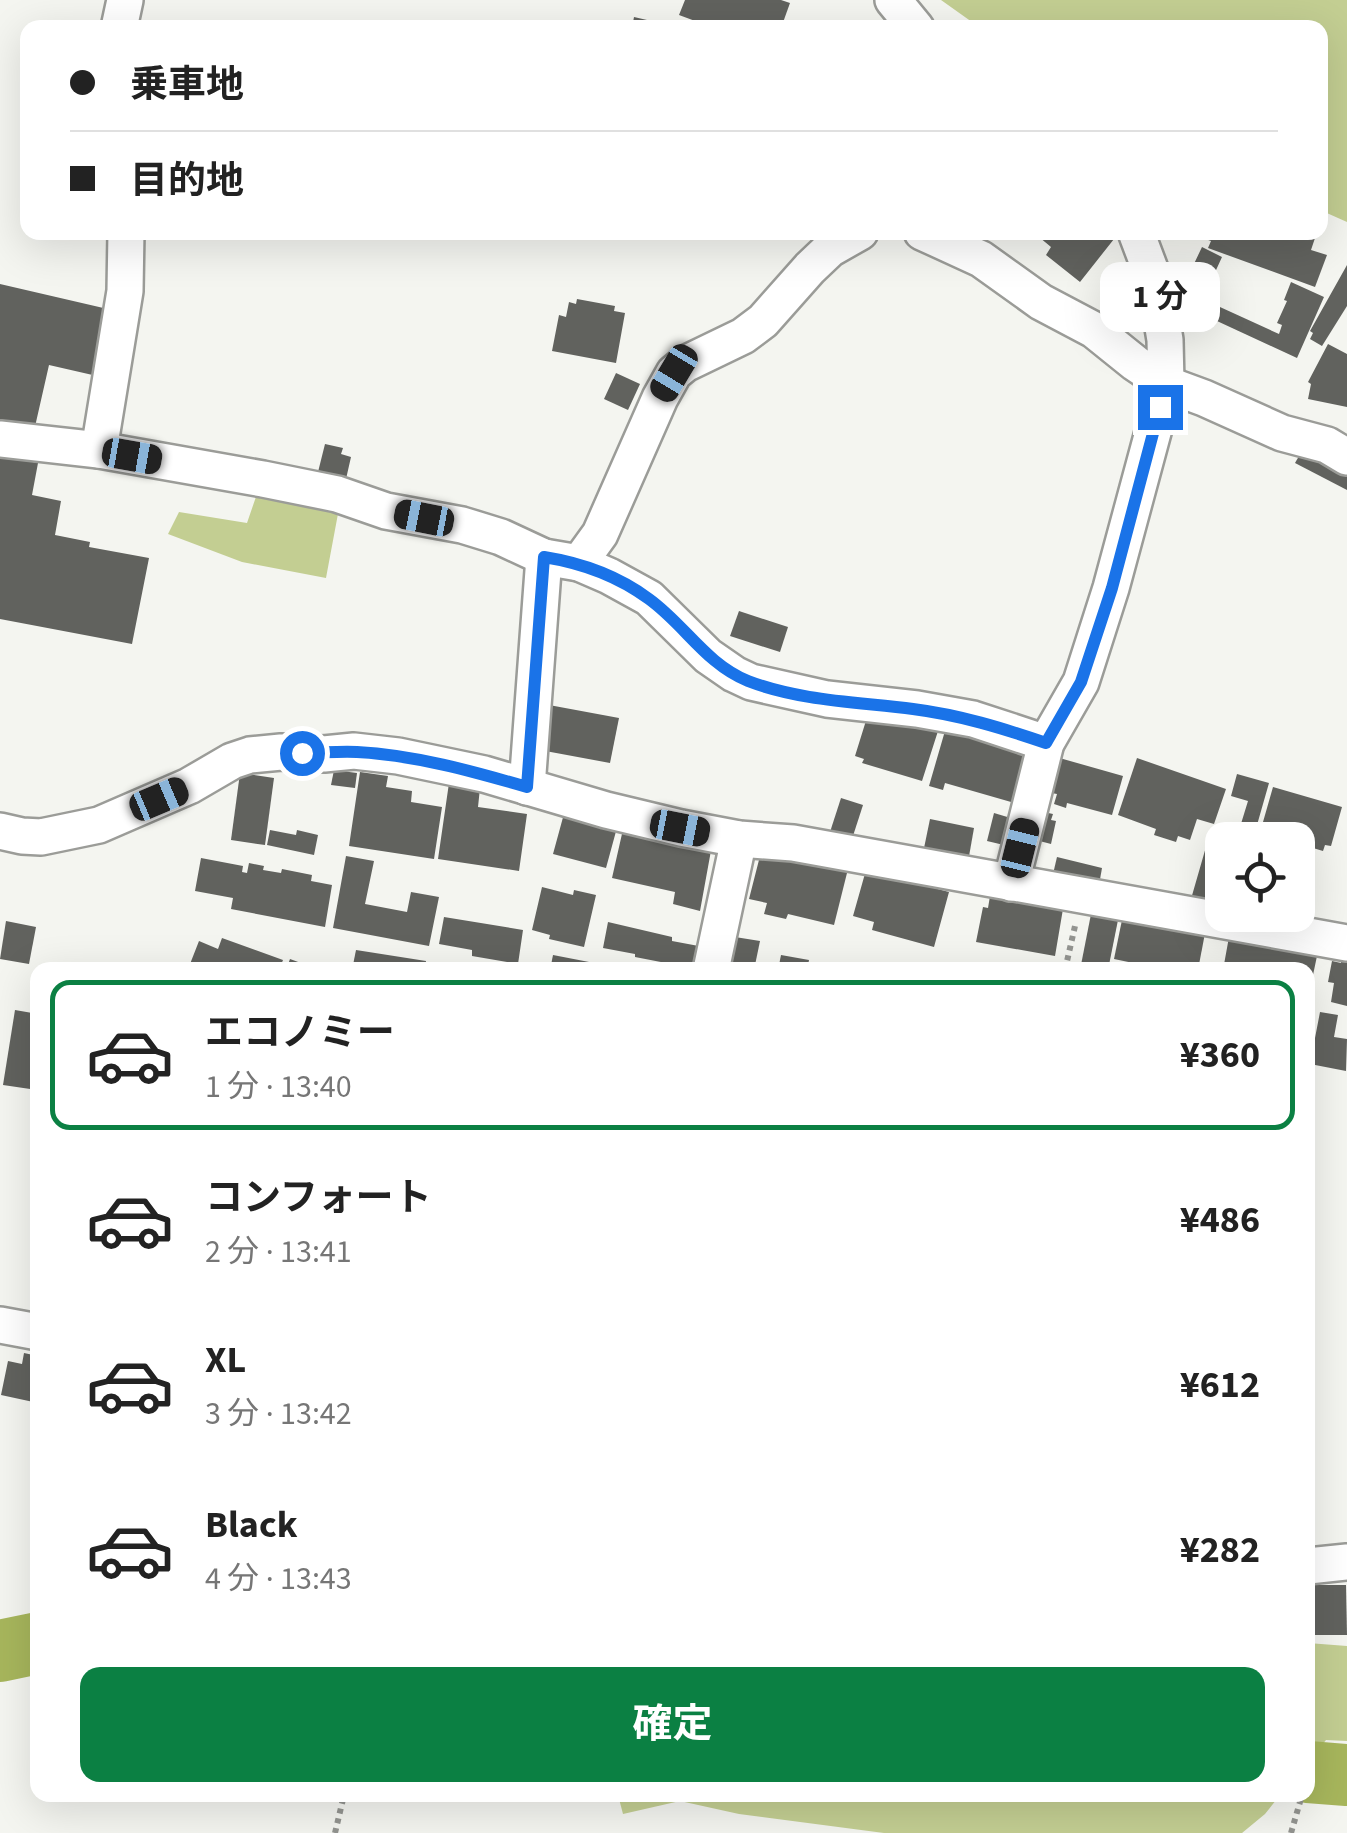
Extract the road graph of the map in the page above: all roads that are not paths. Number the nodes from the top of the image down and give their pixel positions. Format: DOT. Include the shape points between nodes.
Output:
graph roads {
  1 [pos="893,0"];
  2 [pos="909,20"];
  3 [pos="126,240"];
  4 [pos="846,240"];
  5 [pos="939,240"];
  6 [pos="1139,240"];
  7 [pos="1166,384"];
  8 [pos="0,438"];
  9 [pos="1340,448"];
  10 [pos="100,450"];
  11 [pos="544,557"];
  12 [pos="579,563"];
  13 [pos="1046,743"];
  14 [pos="527,787"];
  15 [pos="0,831"];
  16 [pos="740,839"];
  17 [pos="1012,883"];
  18 [pos="1347,943"];
  19 [pos="713,962"];
  20 [pos="0,1325"];
  21 [pos="30,1331"];
  22 [pos="1347,1562"];
  23 [pos="1315,1565"];
  1 -- 2 [label="street"];
  3 -- 10 [label="street" via="125,291"];
  4 -- 12 [label="street" via="810,268 763,321 674,373 600,534"];
  5 -- 7 [label="street" via="1094,330"];
  6 -- 7 [label="street" via="1156,285"];
  7 -- 9 [label="street" via="1282,433"];
  7 -- 13 [label="street" via="1081,682"];
  8 -- 10 [label="street"];
  10 -- 11 [label="street" via="337,494 462,525"];
  11 -- 12 [label="street"];
  11 -- 14 [label="street"];
  12 -- 13 [label="street" via="649,598 708,656 751,682 973,719"];
  13 -- 17 [label="street"];
  14 -- 15 [label="street" via="398,756 281,752 232,761 189,786 78,830 41,837"];
  14 -- 16 [label="street"];
  16 -- 17 [label="street"];
  16 -- 19 [label="street"];
  17 -- 18 [label="street"];
  20 -- 21 [label="street"];
  22 -- 23 [label="street"];
}
